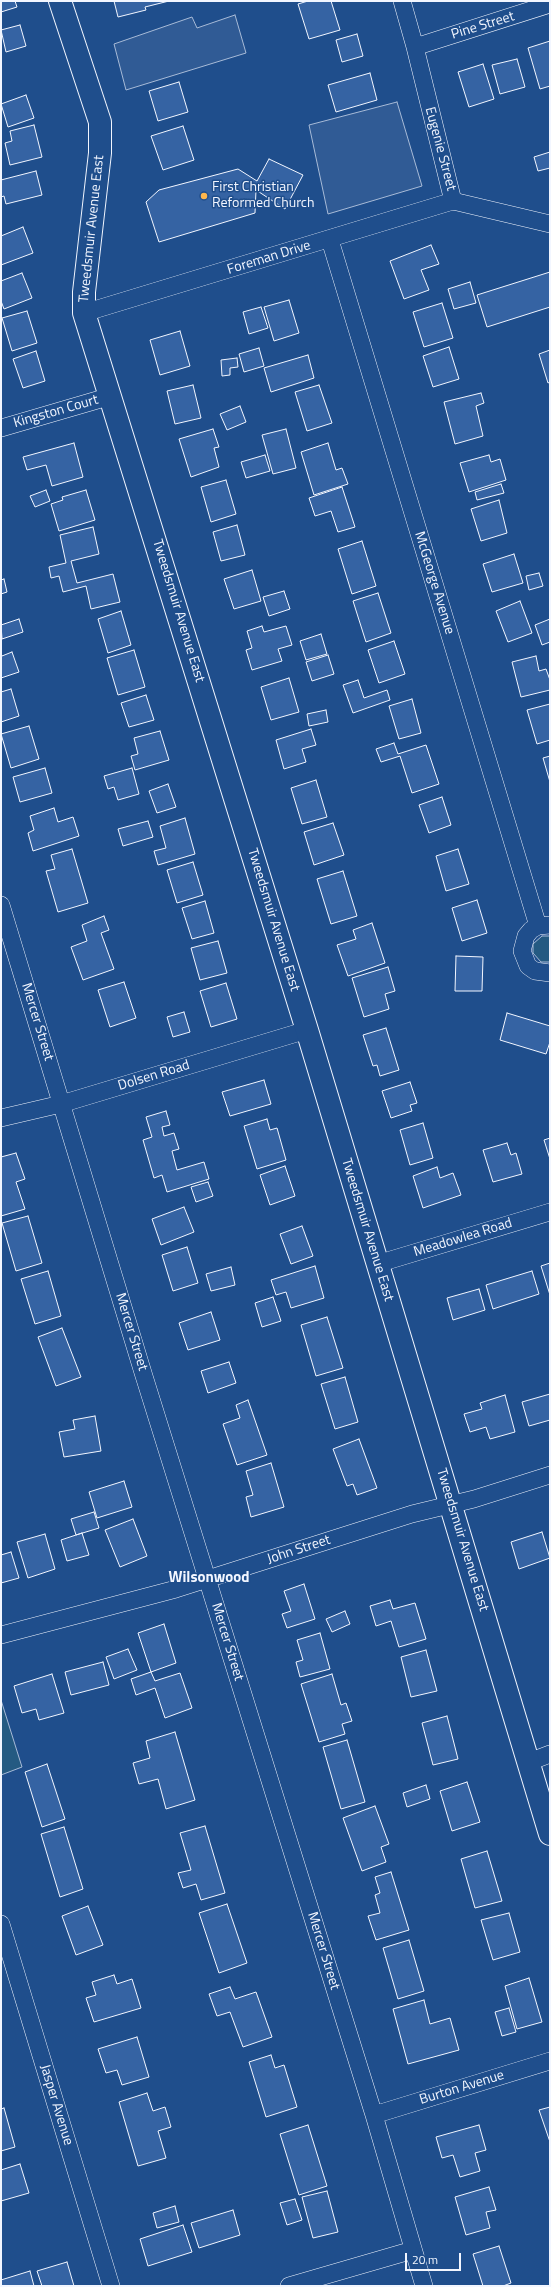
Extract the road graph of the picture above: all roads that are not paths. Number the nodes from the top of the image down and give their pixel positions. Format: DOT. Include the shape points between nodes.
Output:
graph roads {
  1 [pos="60,1"];
  2 [pos="402,1"];
  3 [pos="550,4"];
  4 [pos="415,47"];
  5 [pos="453,201"];
  6 [pos="550,224"];
  7 [pos="330,240"];
  8 [pos="84,312"];
  9 [pos="111,396"];
  10 [pos="1,428"];
  11 [pos="1,905"];
  12 [pos="544,926"];
  13 [pos="550,973"];
  14 [pos="307,1030"];
  15 [pos="61,1104"];
  16 [pos="1,1118"];
  17 [pos="550,1212"];
  18 [pos="377,1264"];
  19 [pos="550,1475"];
  20 [pos="451,1504"];
  21 [pos="207,1578"];
  22 [pos="1,1635"];
  23 [pos="550,1754"];
  24 [pos="529,1762"];
  25 [pos="550,1834"];
  26 [pos="1,1924"];
  27 [pos="550,2061"];
  28 [pos="374,2115"];
  29 [pos="413,2250"];
  30 [pos="111,2286"];
  31 [pos="289,2286"];
  32 [pos="424,2286"];
  1 -- 8 [label="street, Tweedsmuir Avenue East" via="100,122 100,153 84,292"];
  2 -- 4 [label="street, Eugenie Street"];
  3 -- 4 [label="street, Pine Street"];
  4 -- 5 [label="street, Eugenie Street"];
  5 -- 6 [label="street, Eugenie Street"];
  5 -- 7 [label="street, Foreman Drive"];
  7 -- 8 [label="street, Foreman Drive"];
  7 -- 12 [label="street, McGeorge Avenue"];
  8 -- 9 [label="street, Tweedsmuir Avenue East"];
  9 -- 10 [label="street, Kingston Court"];
  9 -- 14 [label="street, Tweedsmuir Avenue East"];
  11 -- 15 [label="street, Mercer Street"];
  12 -- 13 [label="street, McGeorge Avenue" via="526,936 522,952 524,959 535,971"];
  14 -- 15 [label="street, Dolsen Road"];
  14 -- 18 [label="street, Tweedsmuir Avenue East"];
  15 -- 16 [label="street, Dolsen Road"];
  15 -- 21 [label="street, Mercer Street"];
  17 -- 18 [label="street, Meadowlea Road"];
  18 -- 20 [label="street, Tweedsmuir Avenue East"];
  19 -- 20 [label="street, John Street"];
  20 -- 21 [label="street, John Street"];
  20 -- 24 [label="street, Tweedsmuir Avenue East"];
  21 -- 22 [label="street, John Street" via="176,1589"];
  21 -- 28 [label="street, Mercer Street"];
  23 -- 24 [label="street"];
  24 -- 25 [label="street, Tweedsmuir Avenue East"];
  26 -- 30 [label="street, Jasper Avenue"];
  27 -- 28 [label="street, Burton Avenue"];
  28 -- 29 [label="street, Mercer Street"];
  29 -- 31 [label="street"];
  29 -- 32 [label="street, Mercer Street"];
}
